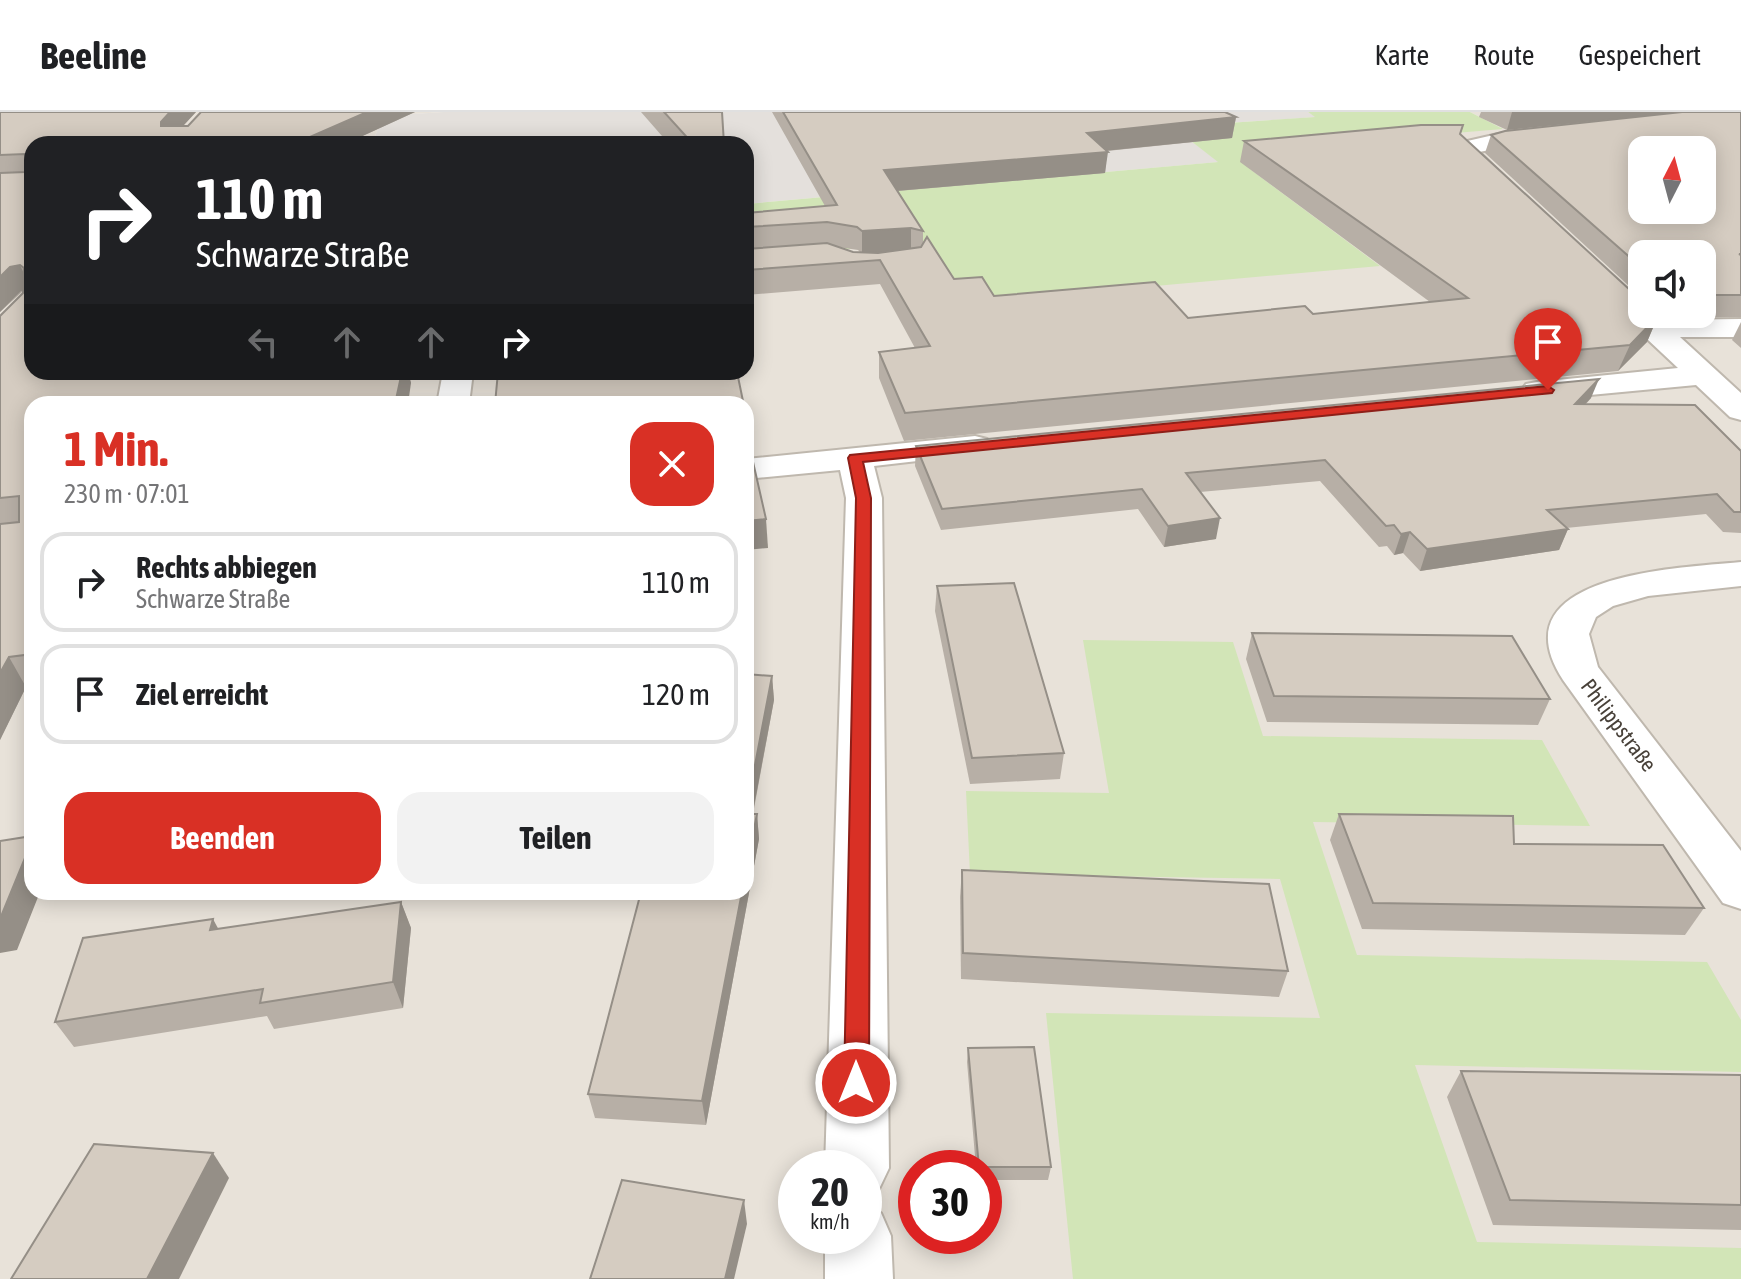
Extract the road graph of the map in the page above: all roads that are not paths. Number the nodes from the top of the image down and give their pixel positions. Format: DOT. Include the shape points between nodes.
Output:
graph roads {
  1 [pos="1566,133"];
  2 [pos="1517,201"];
  3 [pos="1595,274"];
  4 [pos="1741,328"];
  5 [pos="1653,329"];
  6 [pos="1702,375"];
  7 [pos="1501,394"];
  8 [pos="1741,410"];
  9 [pos="1001,444"];
  10 [pos="855,458"];
  11 [pos="754,468"];
  12 [pos="1741,574"];
  13 [pos="1741,889"];
  14 [pos="857,1150"];
  15 [pos="858,1254"];
  16 [pos="859,1279"];
  1 -- 2 [label="street" via="1471,147 1467,153 1472,160"];
  3 -- 5 [label="street"];
  4 -- 5 [label="street"];
  5 -- 6 [label="street"];
  6 -- 7 [label="street"];
  6 -- 8 [label="street"];
  9 -- 10 [label="street"];
  10 -- 11 [label="street"];
  10 -- 14 [label="street" via="864,498"];
  12 -- 13 [label="street, Philippstraße" via="1615,592 1588,603 1572,620 1567,642 1578,670"];
  15 -- 16 [label="street"];
}
